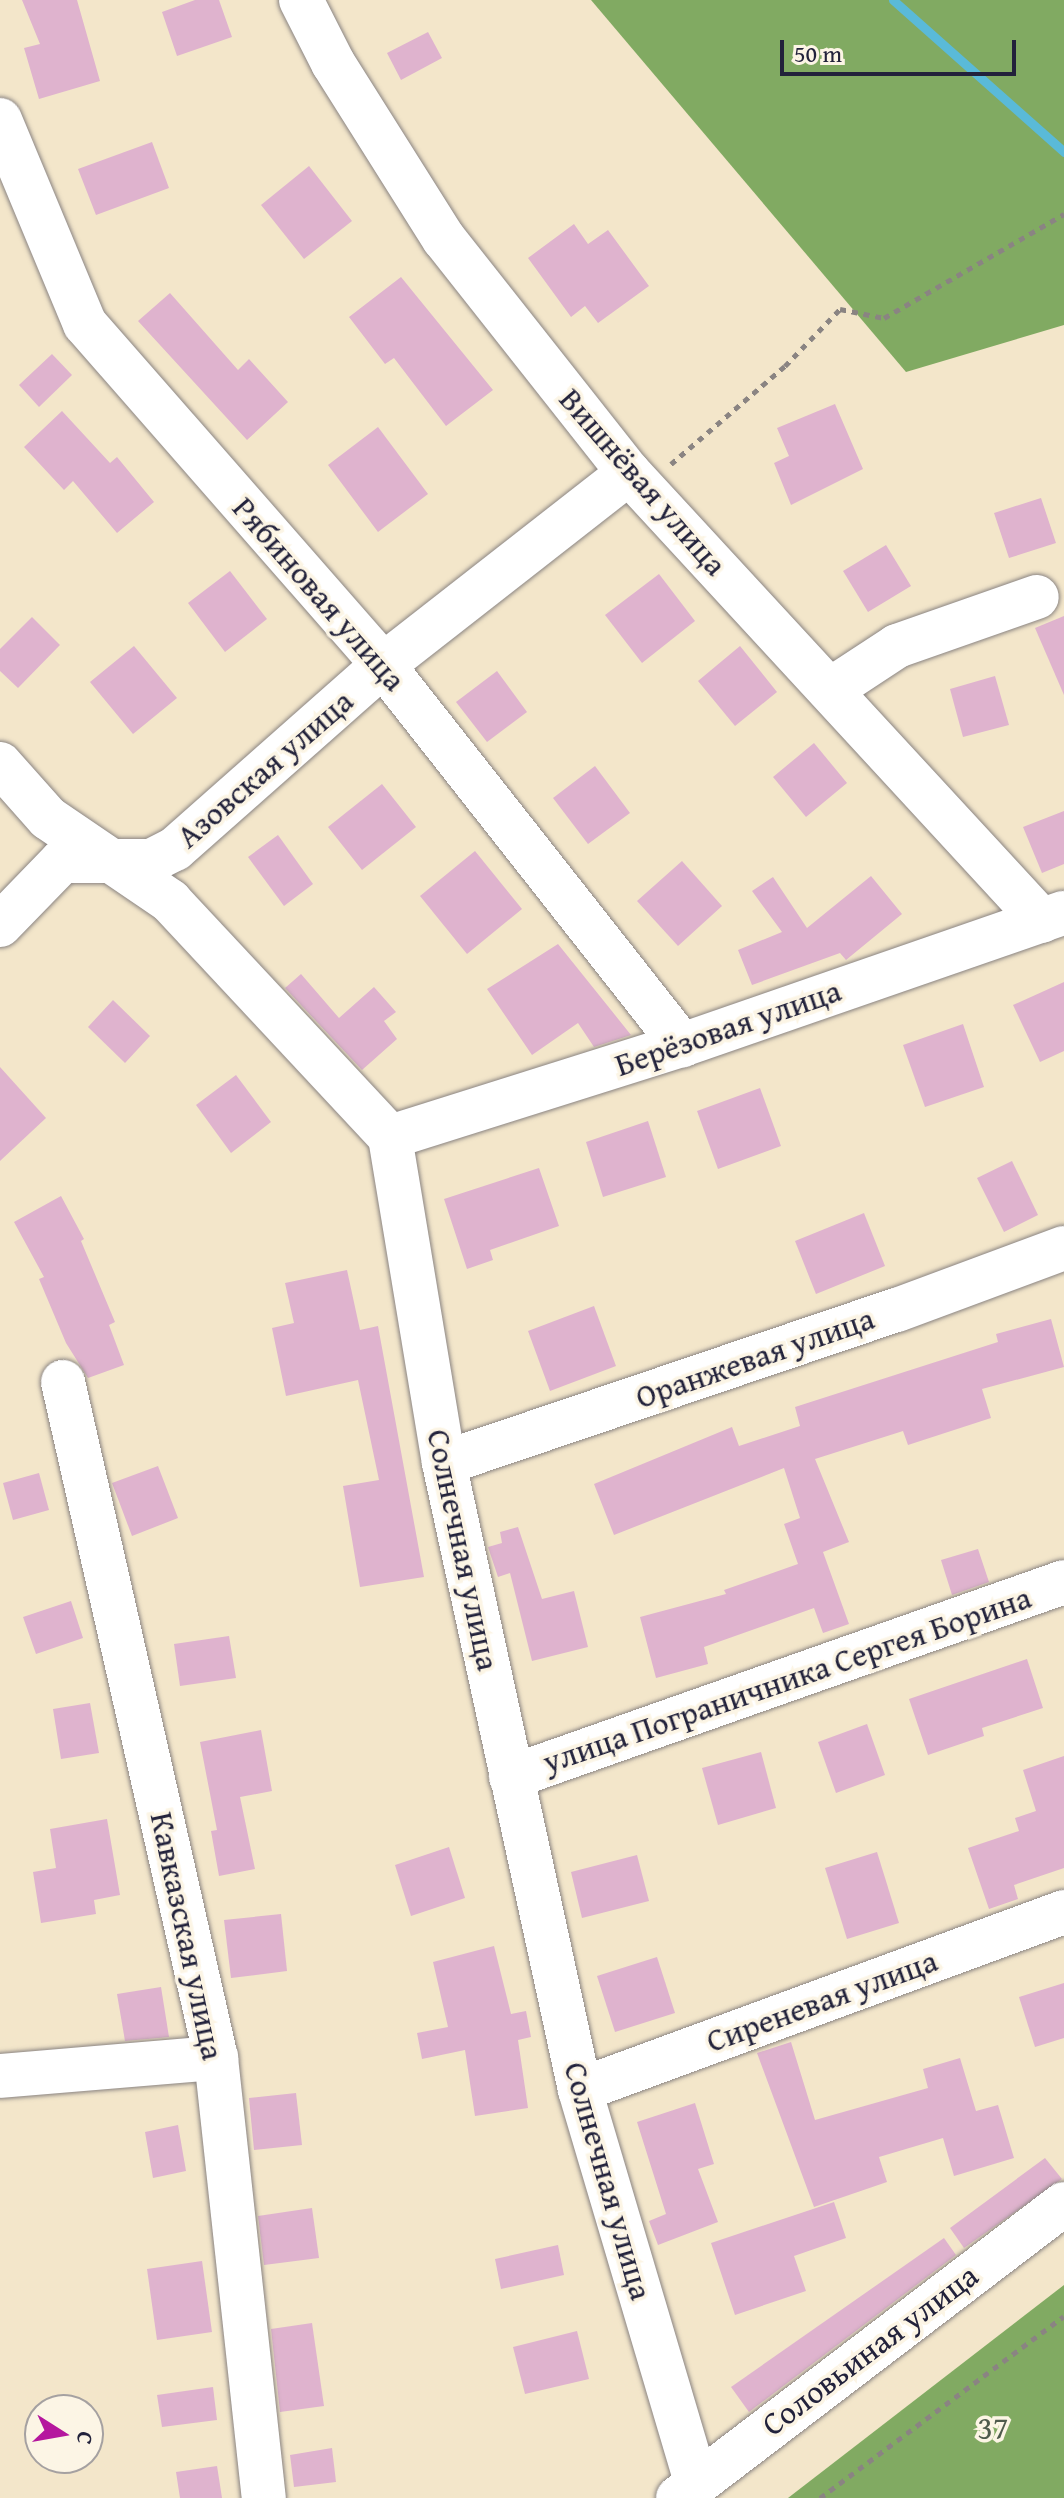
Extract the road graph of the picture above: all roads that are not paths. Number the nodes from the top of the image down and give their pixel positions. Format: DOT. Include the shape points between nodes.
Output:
graph roads {
  1 [pos="301,0"];
  2 [pos="0,120"];
  3 [pos="635,480"];
  4 [pos="1037,597"];
  5 [pos="383,665"];
  6 [pos="830,690"];
  7 [pos="0,764"];
  8 [pos="111,865"];
  9 [pos="1053,917"];
  10 [pos="0,925"];
  11 [pos="682,1045"];
  12 [pos="390,1137"];
  13 [pos="1064,1248"];
  14 [pos="63,1382"];
  15 [pos="444,1463"];
  16 [pos="1064,1582"];
  17 [pos="511,1777"];
  18 [pos="1064,1912"];
  19 [pos="216,2058"];
  20 [pos="0,2076"];
  21 [pos="580,2090"];
  22 [pos="1064,2204"];
  23 [pos="687,2490"];
  24 [pos="264,2498"];
  1 -- 3 [label="street, Вишнёвая улица" via="333,63 444,239"];
  2 -- 5 [label="street, Рябиновая улица" via="85,324"];
  3 -- 5 [label="street, Азовская улица"];
  3 -- 6 [label="street, Вишнёвая улица"];
  4 -- 6 [label="street" via="897,646"];
  5 -- 8 [label="street, Азовская улица" via="175,849 151,861"];
  5 -- 11 [label="street, Рябиновая улица"];
  6 -- 9 [label="street, Вишнёвая улица"];
  7 -- 8 [label="street" via="48,818"];
  8 -- 10 [label="street, Азовская улица" via="62,861"];
  8 -- 12 [label="street" via="170,901"];
  9 -- 11 [label="street, Берёзовая улица"];
  11 -- 12 [label="street, Берёзовая улица"];
  12 -- 15 [label="street, Солнечная улица"];
  13 -- 15 [label="street, Оранжевая улица"];
  14 -- 19 [label="street, Кавказская улица"];
  15 -- 17 [label="street, Солнечная улица"];
  16 -- 17 [label="street, улица Пограничника Сергея Борина"];
  17 -- 21 [label="street, Солнечная улица"];
  18 -- 21 [label="street, Сиреневая улица"];
  19 -- 20 [label="street"];
  19 -- 24 [label="street, Кавказская улица"];
  21 -- 23 [label="street, Солнечная улица"];
  22 -- 23 [label="street, Соловьиная улица"];
}
